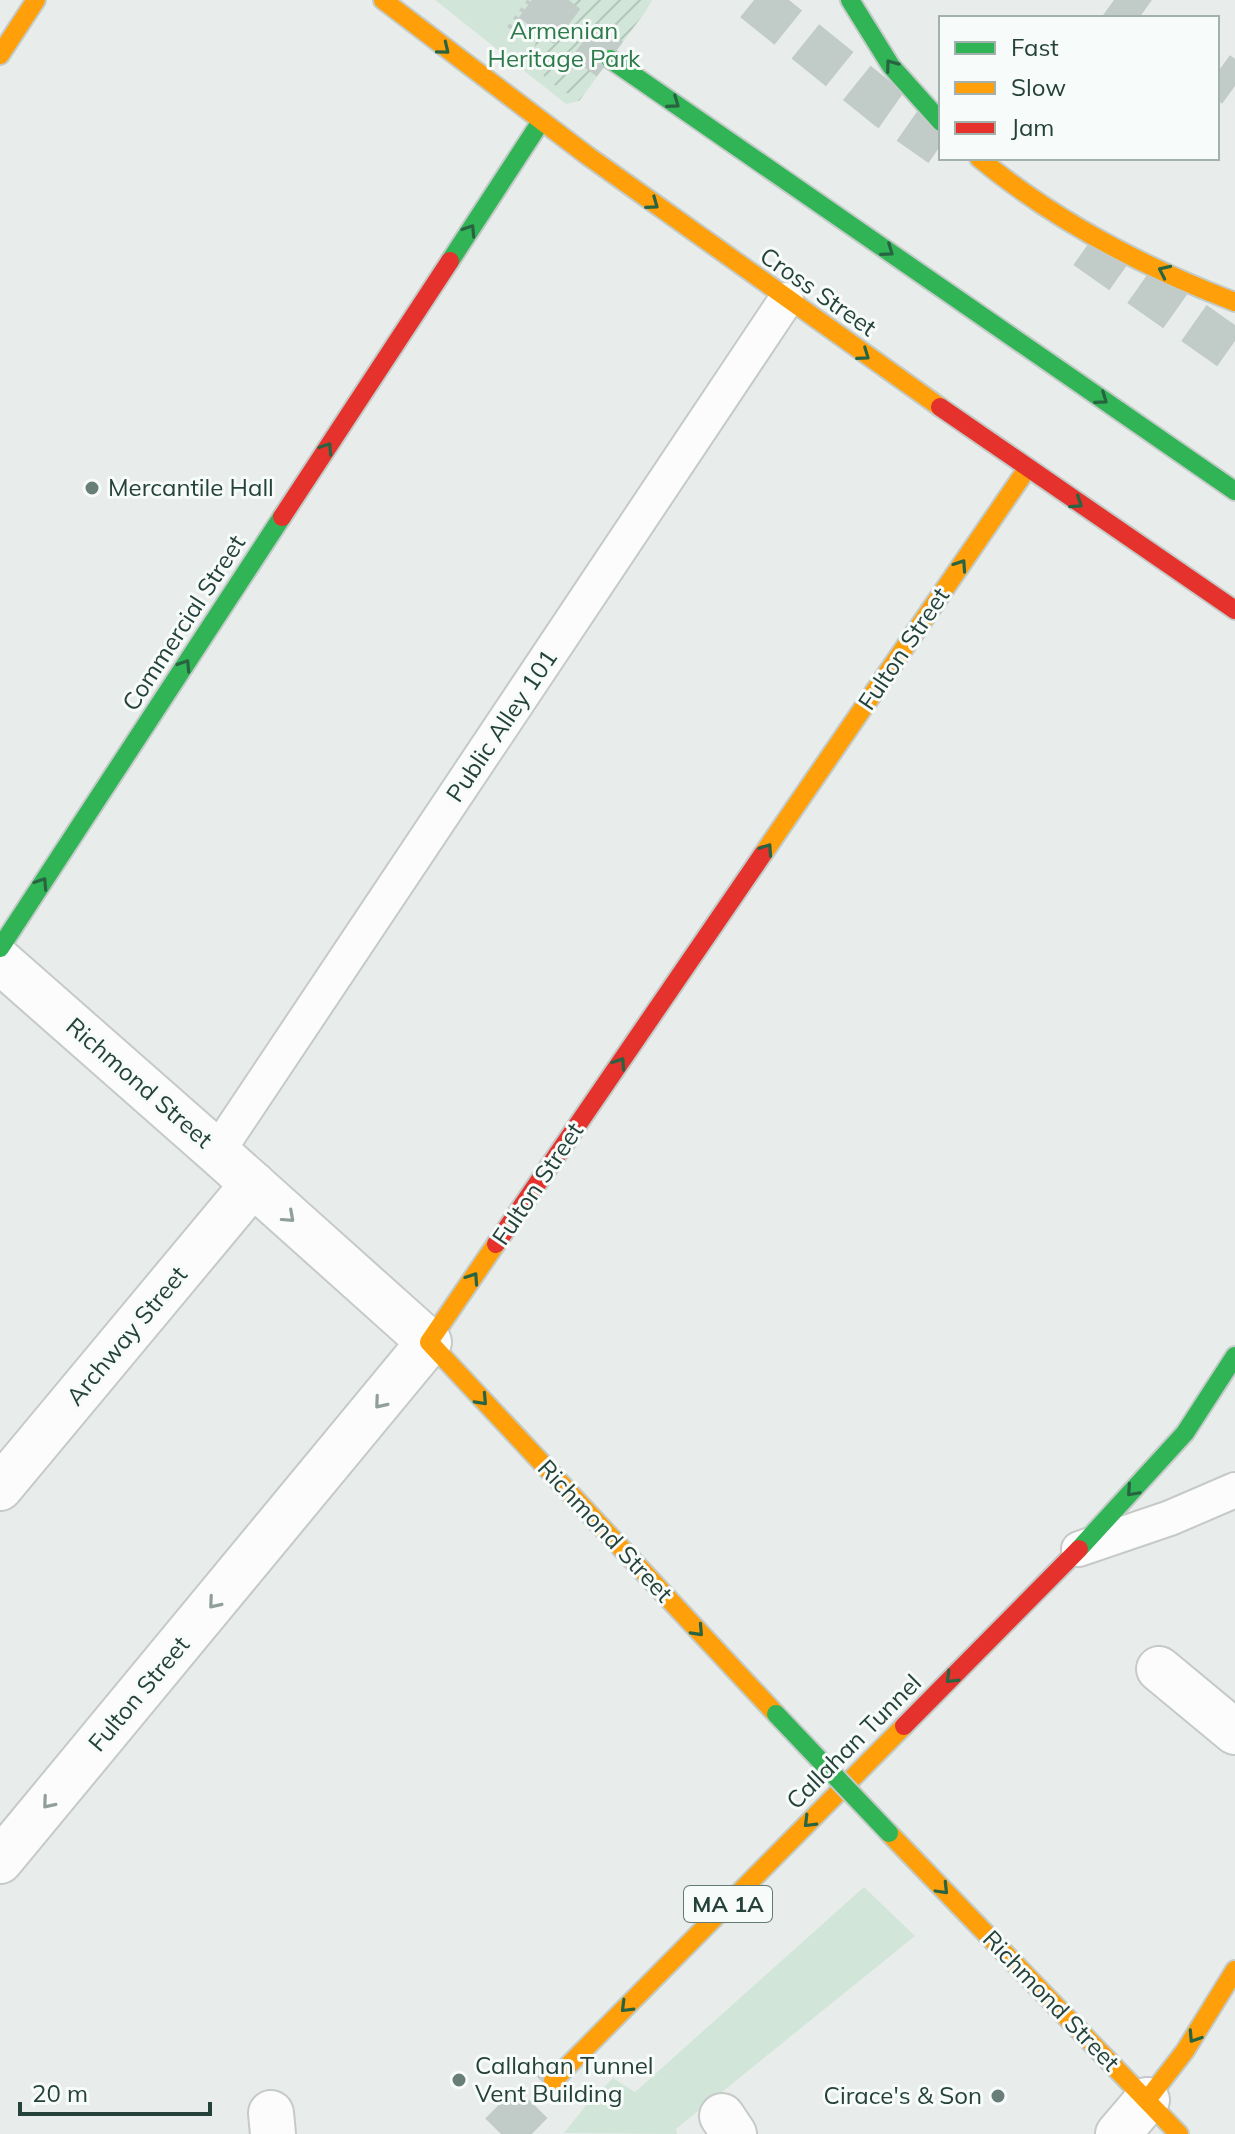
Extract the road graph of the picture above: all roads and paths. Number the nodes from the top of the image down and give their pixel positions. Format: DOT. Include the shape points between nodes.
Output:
graph roads {
  1 [pos="36,0"];
  2 [pos="383,0"];
  3 [pos="530,0"];
  4 [pos="850,0"];
  5 [pos="502,37"];
  6 [pos="0,55"];
  7 [pos="610,59"];
  8 [pos="939,120"];
  9 [pos="540,123"];
  10 [pos="982,160"];
  11 [pos="786,300"];
  12 [pos="1235,302"];
  13 [pos="1027,469"];
  14 [pos="1235,491"];
  15 [pos="1235,610"];
  16 [pos="0,948"];
  17 [pos="0,961"];
  18 [pos="217,1152"];
  19 [pos="253,1184"];
  20 [pos="429,1342"];
  21 [pos="1235,1356"];
  22 [pos="1225,1402"];
  23 [pos="1185,1433"];
  24 [pos="0,1488"];
  25 [pos="1235,1490"];
  26 [pos="1079,1549"];
  27 [pos="1159,1669"];
  28 [pos="1235,1732"];
  29 [pos="0,1861"];
  30 [pos="1235,1970"];
  31 [pos="553,2081"];
  32 [pos="1147,2100"];
  33 [pos="1118,2134"];
  34 [pos="1179,2134"];
  1 -- 6 [label="main road"];
  2 -- 9 [label="main road, Cross Street, one-way"];
  3 -- 5 [label="path"];
  8 -- 4 [label="main road, one-way" via="891,66"];
  7 -- 14 [label="main road, one-way"];
  9 -- 11 [label="main road, Cross Street, one-way"];
  16 -- 9 [label="main road, Commercial Street, one-way"];
  12 -- 10 [label="main road, one-way" via="1082,232"];
  11 -- 13 [label="main road, Cross Street, one-way"];
  11 -- 18 [label="lane, Public Alley 101"];
  13 -- 15 [label="main road, Cross Street, one-way"];
  20 -- 13 [label="main road, Fulton Street, one-way"];
  17 -- 18 [label="street, Richmond Street"];
  18 -- 19 [label="street, Richmond Street"];
  19 -- 20 [label="street, Richmond Street, one-way"];
  19 -- 24 [label="street, Archway Street"];
  20 -- 29 [label="street, Fulton Street, one-way"];
  20 -- 32 [label="main road, Richmond Street, one-way, bridge"];
  21 -- 23 [label="main road"];
  22 -- 23 [label="main road"];
  23 -- 26 [label="main road, Callahan Tunnel / MA 1A, one-way"];
  25 -- 26 [label="lane"];
  26 -- 31 [label="main road, Callahan Tunnel / MA 1A, one-way"];
  27 -- 28 [label="street"];
  30 -- 32 [label="main road, one-way" via="1185,2051"];
  32 -- 33 [label="street"];
  32 -- 34 [label="main road, Richmond Street"];
}
